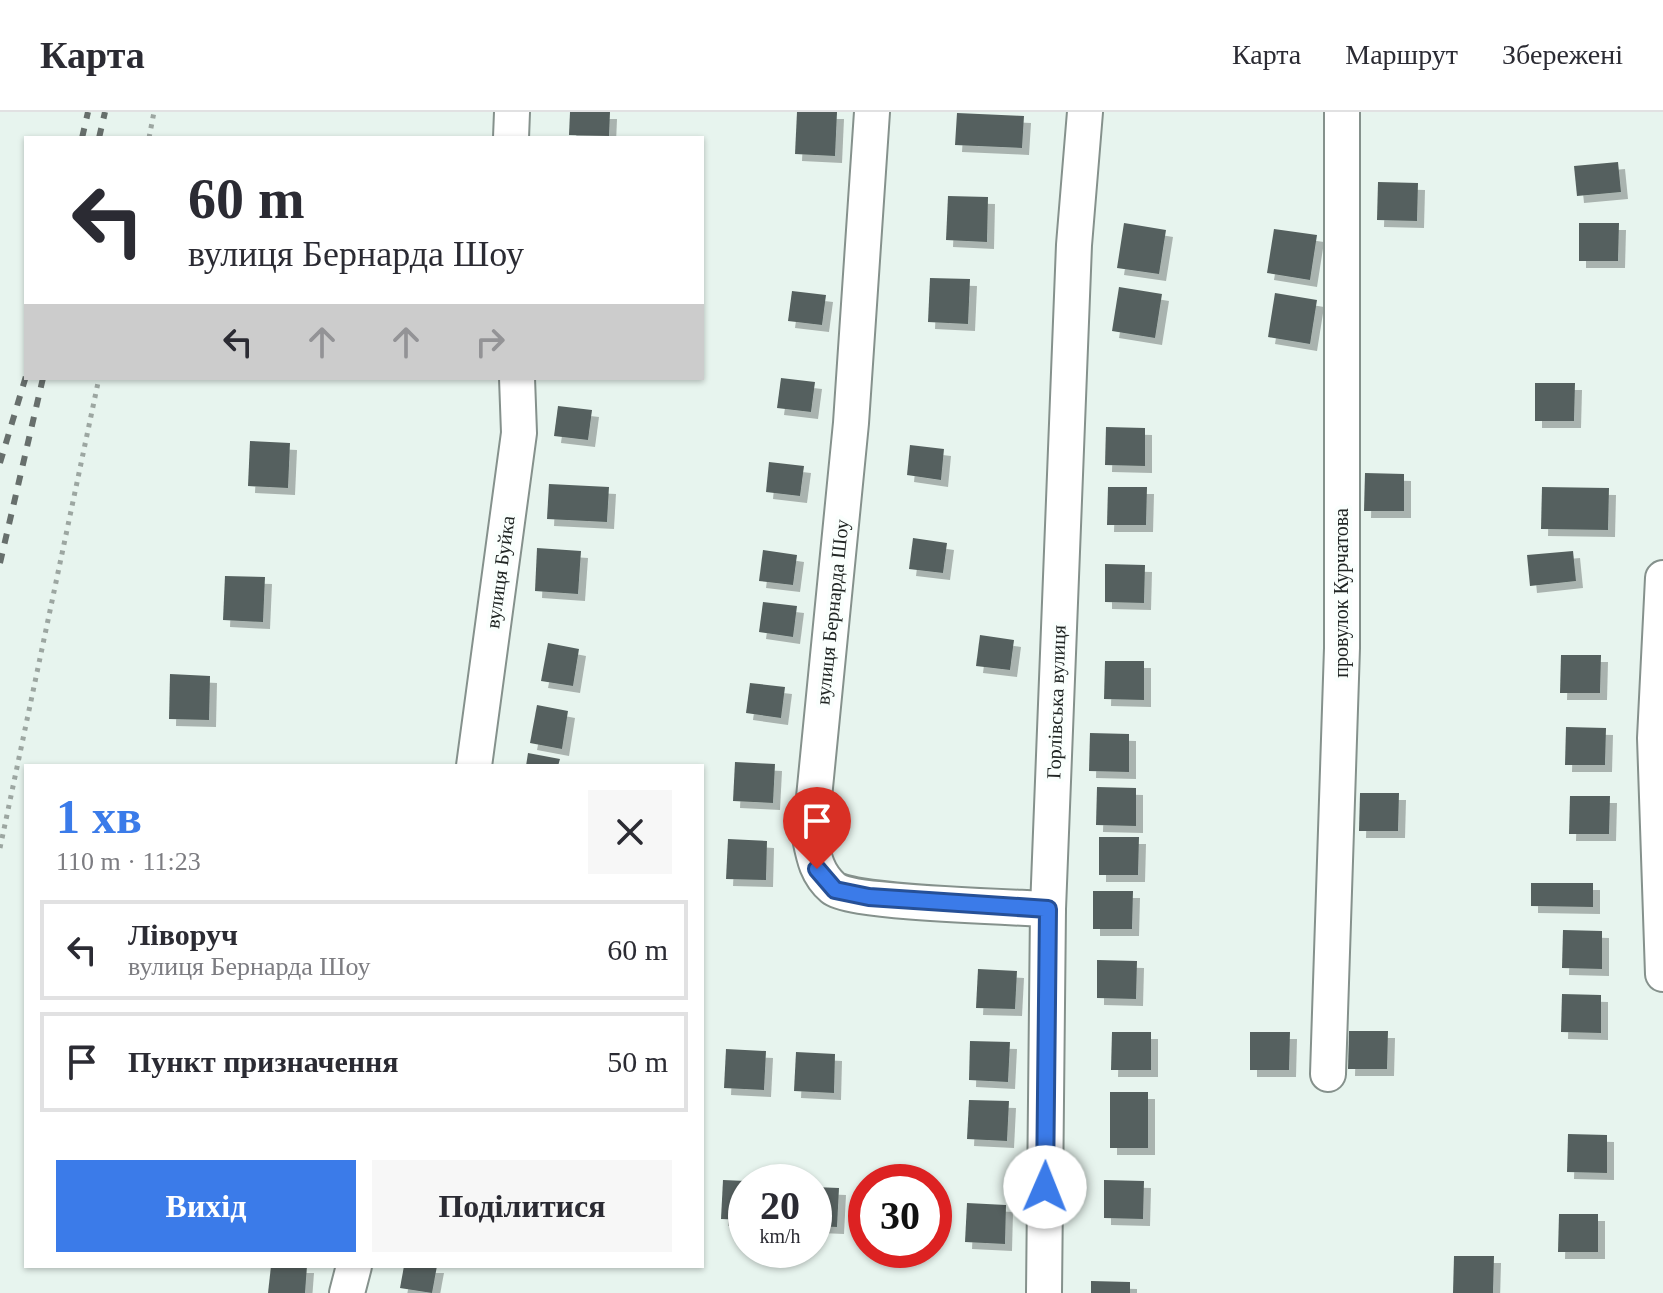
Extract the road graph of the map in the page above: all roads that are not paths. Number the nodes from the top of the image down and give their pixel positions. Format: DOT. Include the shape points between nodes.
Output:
graph roads {
  1 [pos="512,112"];
  2 [pos="872,112"];
  3 [pos="1085,112"];
  4 [pos="1342,112"];
  5 [pos="511,136"];
  6 [pos="517,380"];
  7 [pos="1663,578"];
  8 [pos="474,764"];
  9 [pos="1048,909"];
  10 [pos="1663,974"];
  11 [pos="1328,1074"];
  12 [pos="353,1268"];
  13 [pos="347,1293"];
  14 [pos="1044,1293"];
  1 -- 5 [label="street"];
  2 -- 9 [label="street, вулиця Бернарда Шоу" via="851,423 810,838 817,869 835,890"];
  3 -- 9 [label="street, Горлівська вулиця" via="1074,245"];
  4 -- 11 [label="street, провулок Курчатова" via="1342,648"];
  6 -- 8 [label="street, вулиця Буйка" via="519,433"];
  7 -- 10 [label="street" via="1655,738"];
  9 -- 14 [label="street, Горлівська вулиця"];
  12 -- 13 [label="street"];
}
